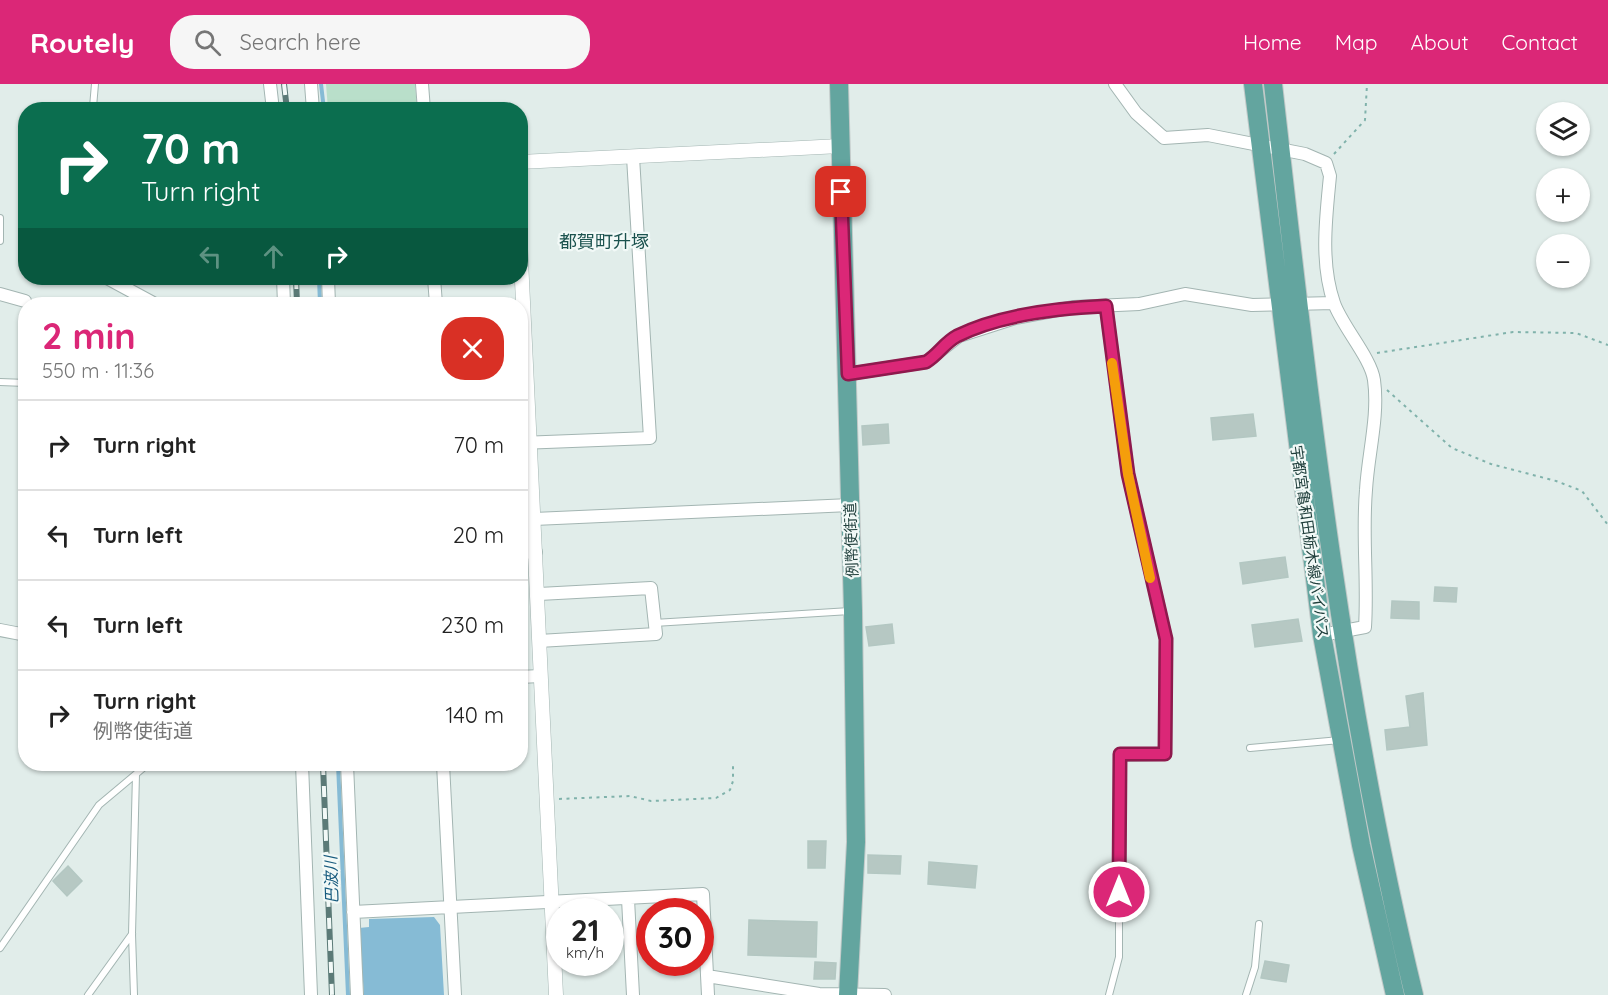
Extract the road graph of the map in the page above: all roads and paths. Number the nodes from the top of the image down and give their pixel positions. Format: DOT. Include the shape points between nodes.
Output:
graph roads {
  1 [pos="95,84"];
  2 [pos="270,84"];
  3 [pos="311,84"];
  4 [pos="422,84"];
  5 [pos="839,84"];
  6 [pos="1115,84"];
  7 [pos="1253,84"];
  8 [pos="1273,84"];
  9 [pos="1367,84"];
  10 [pos="93,102"];
  11 [pos="272,102"];
  12 [pos="313,102"];
  13 [pos="423,102"];
  14 [pos="840,146"];
  15 [pos="1261,146"];
  16 [pos="1281,150"];
  17 [pos="633,157"];
  18 [pos="528,162"];
  19 [pos="1326,163"];
  20 [pos="0,218"];
  21 [pos="0,241"];
  22 [pos="120,285"];
  23 [pos="0,294"];
  24 [pos="142,297"];
  25 [pos="18,299"];
  26 [pos="1334,303"];
  27 [pos="1289,304"];
  28 [pos="1106,306"];
  29 [pos="1608,345"];
  30 [pos="1362,356"];
  31 [pos="848,374"];
  32 [pos="1374,378"];
  33 [pos="0,382"];
  34 [pos="18,383"];
  35 [pos="528,443"];
  36 [pos="528,462"];
  37 [pos="850,505"];
  38 [pos="534,519"];
  39 [pos="1608,525"];
  40 [pos="528,552"];
  41 [pos="536,552"];
  42 [pos="538,594"];
  43 [pos="853,611"];
  44 [pos="654,623"];
  45 [pos="0,630"];
  46 [pos="1341,631"];
  47 [pos="18,633"];
  48 [pos="1322,635"];
  49 [pos="539,642"];
  50 [pos="540,676"];
  51 [pos="528,677"];
  52 [pos="1341,740"];
  53 [pos="1250,748"];
  54 [pos="733,766"];
  55 [pos="140,771"];
  56 [pos="302,771"];
  57 [pos="347,771"];
  58 [pos="443,771"];
  59 [pos="136,774"];
  60 [pos="547,800"];
  61 [pos="1119,892"];
  62 [pos="551,898"];
  63 [pos="636,898"];
  64 [pos="643,898"];
  65 [pos="703,898"];
  66 [pos="624,899"];
  67 [pos="628,899"];
  68 [pos="546,903"];
  69 [pos="450,908"];
  70 [pos="353,912"];
  71 [pos="1259,924"];
  72 [pos="132,934"];
  73 [pos="0,948"];
  74 [pos="555,976"];
  75 [pos="707,976"];
  76 [pos="848,994"];
  77 [pos="88,995"];
  78 [pos="134,995"];
  79 [pos="311,995"];
  80 [pos="357,995"];
  81 [pos="455,995"];
  82 [pos="556,995"];
  83 [pos="633,995"];
  84 [pos="708,995"];
  85 [pos="885,995"];
  86 [pos="1109,995"];
  87 [pos="1246,995"];
  88 [pos="1395,995"];
  89 [pos="1414,995"];
  1 -- 10 [label="lane"];
  2 -- 11 [label="street"];
  3 -- 12 [label="street"];
  4 -- 13 [label="street"];
  5 -- 14 [label="main road, 例幣使街道"];
  6 -- 15 [label="street" via="1136,113 1164,138 1208,135"];
  7 -- 15 [label="main road, 宇都宮亀和田栃木線バイパス"];
  8 -- 16 [label="main road, 宇都宮亀和田栃木線バイパス"];
  9 -- 19 [label="path" via="1365,120"];
  14 -- 17 [label="street"];
  14 -- 31 [label="main road, 例幣使街道"];
  15 -- 16 [label="street"];
  15 -- 27 [label="main road, 宇都宮亀和田栃木線バイパス"];
  16 -- 19 [label="street"];
  16 -- 27 [label="main road, 宇都宮亀和田栃木線バイパス"];
  17 -- 18 [label="street"];
  17 -- 35 [label="street" via="650,438"];
  19 -- 26 [label="street" via="1330,176 1324,232"];
  20 -- 21 [label="lane"];
  22 -- 24 [label="street"];
  23 -- 25 [label="street"];
  26 -- 27 [label="street"];
  26 -- 30 [label="street"];
  27 -- 28 [label="street" via="1231,304 1185,294"];
  27 -- 46 [label="main road, 宇都宮亀和田栃木線バイパス"];
  27 -- 48 [label="main road, 宇都宮亀和田栃木線バイパス"];
  28 -- 31 [label="street" via="1074,307 1015,318 959,336 926,362"];
  28 -- 61 [label="street" via="1128,474 1166,639 1165,754 1120,754"];
  29 -- 30 [label="path" via="1576,333 1513,332"];
  30 -- 32 [label="street"];
  31 -- 37 [label="main road, 例幣使街道"];
  32 -- 39 [label="path" via="1452,448 1582,491"];
  32 -- 46 [label="street" via="1365,492 1365,627"];
  33 -- 34 [label="lane"];
  36 -- 38 [label="street"];
  37 -- 38 [label="street"];
  37 -- 43 [label="main road, 例幣使街道"];
  38 -- 41 [label="street"];
  40 -- 41 [label="street"];
  41 -- 42 [label="street"];
  42 -- 44 [label="street" via="651,588"];
  42 -- 49 [label="street"];
  43 -- 44 [label="lane"];
  43 -- 76 [label="main road, 例幣使街道" via="856,842"];
  44 -- 49 [label="street" via="656,634"];
  45 -- 47 [label="street"];
  46 -- 48 [label="street"];
  46 -- 89 [label="main road, 宇都宮亀和田栃木線バイパス" via="1378,838"];
  48 -- 52 [label="main road, 宇都宮亀和田栃木線バイパス"];
  49 -- 50 [label="street"];
  50 -- 51 [label="street"];
  50 -- 60 [label="street"];
  52 -- 53 [label="lane"];
  52 -- 88 [label="main road, 宇都宮亀和田栃木線バイパス"];
  54 -- 60 [label="path" via="730,790 716,798 651,801 630,796"];
  55 -- 59 [label="lane"];
  56 -- 79 [label="street"];
  57 -- 70 [label="street"];
  58 -- 69 [label="street"];
  59 -- 72 [label="lane"];
  59 -- 73 [label="lane" via="99,805"];
  60 -- 62 [label="street"];
  61 -- 86 [label="lane" via="1119,957"];
  63 -- 67 [label="street"];
  64 -- 65 [label="street" via="703,894"];
  66 -- 67 [label="street"];
  67 -- 83 [label="street"];
  68 -- 69 [label="street"];
  69 -- 70 [label="street"];
  69 -- 81 [label="street"];
  70 -- 80 [label="street"];
  71 -- 87 [label="lane" via="1255,967"];
  72 -- 77 [label="lane"];
  72 -- 78 [label="lane"];
  74 -- 82 [label="street"];
  75 -- 76 [label="street" via="819,994"];
  75 -- 84 [label="street"];
  76 -- 85 [label="street"];
}
